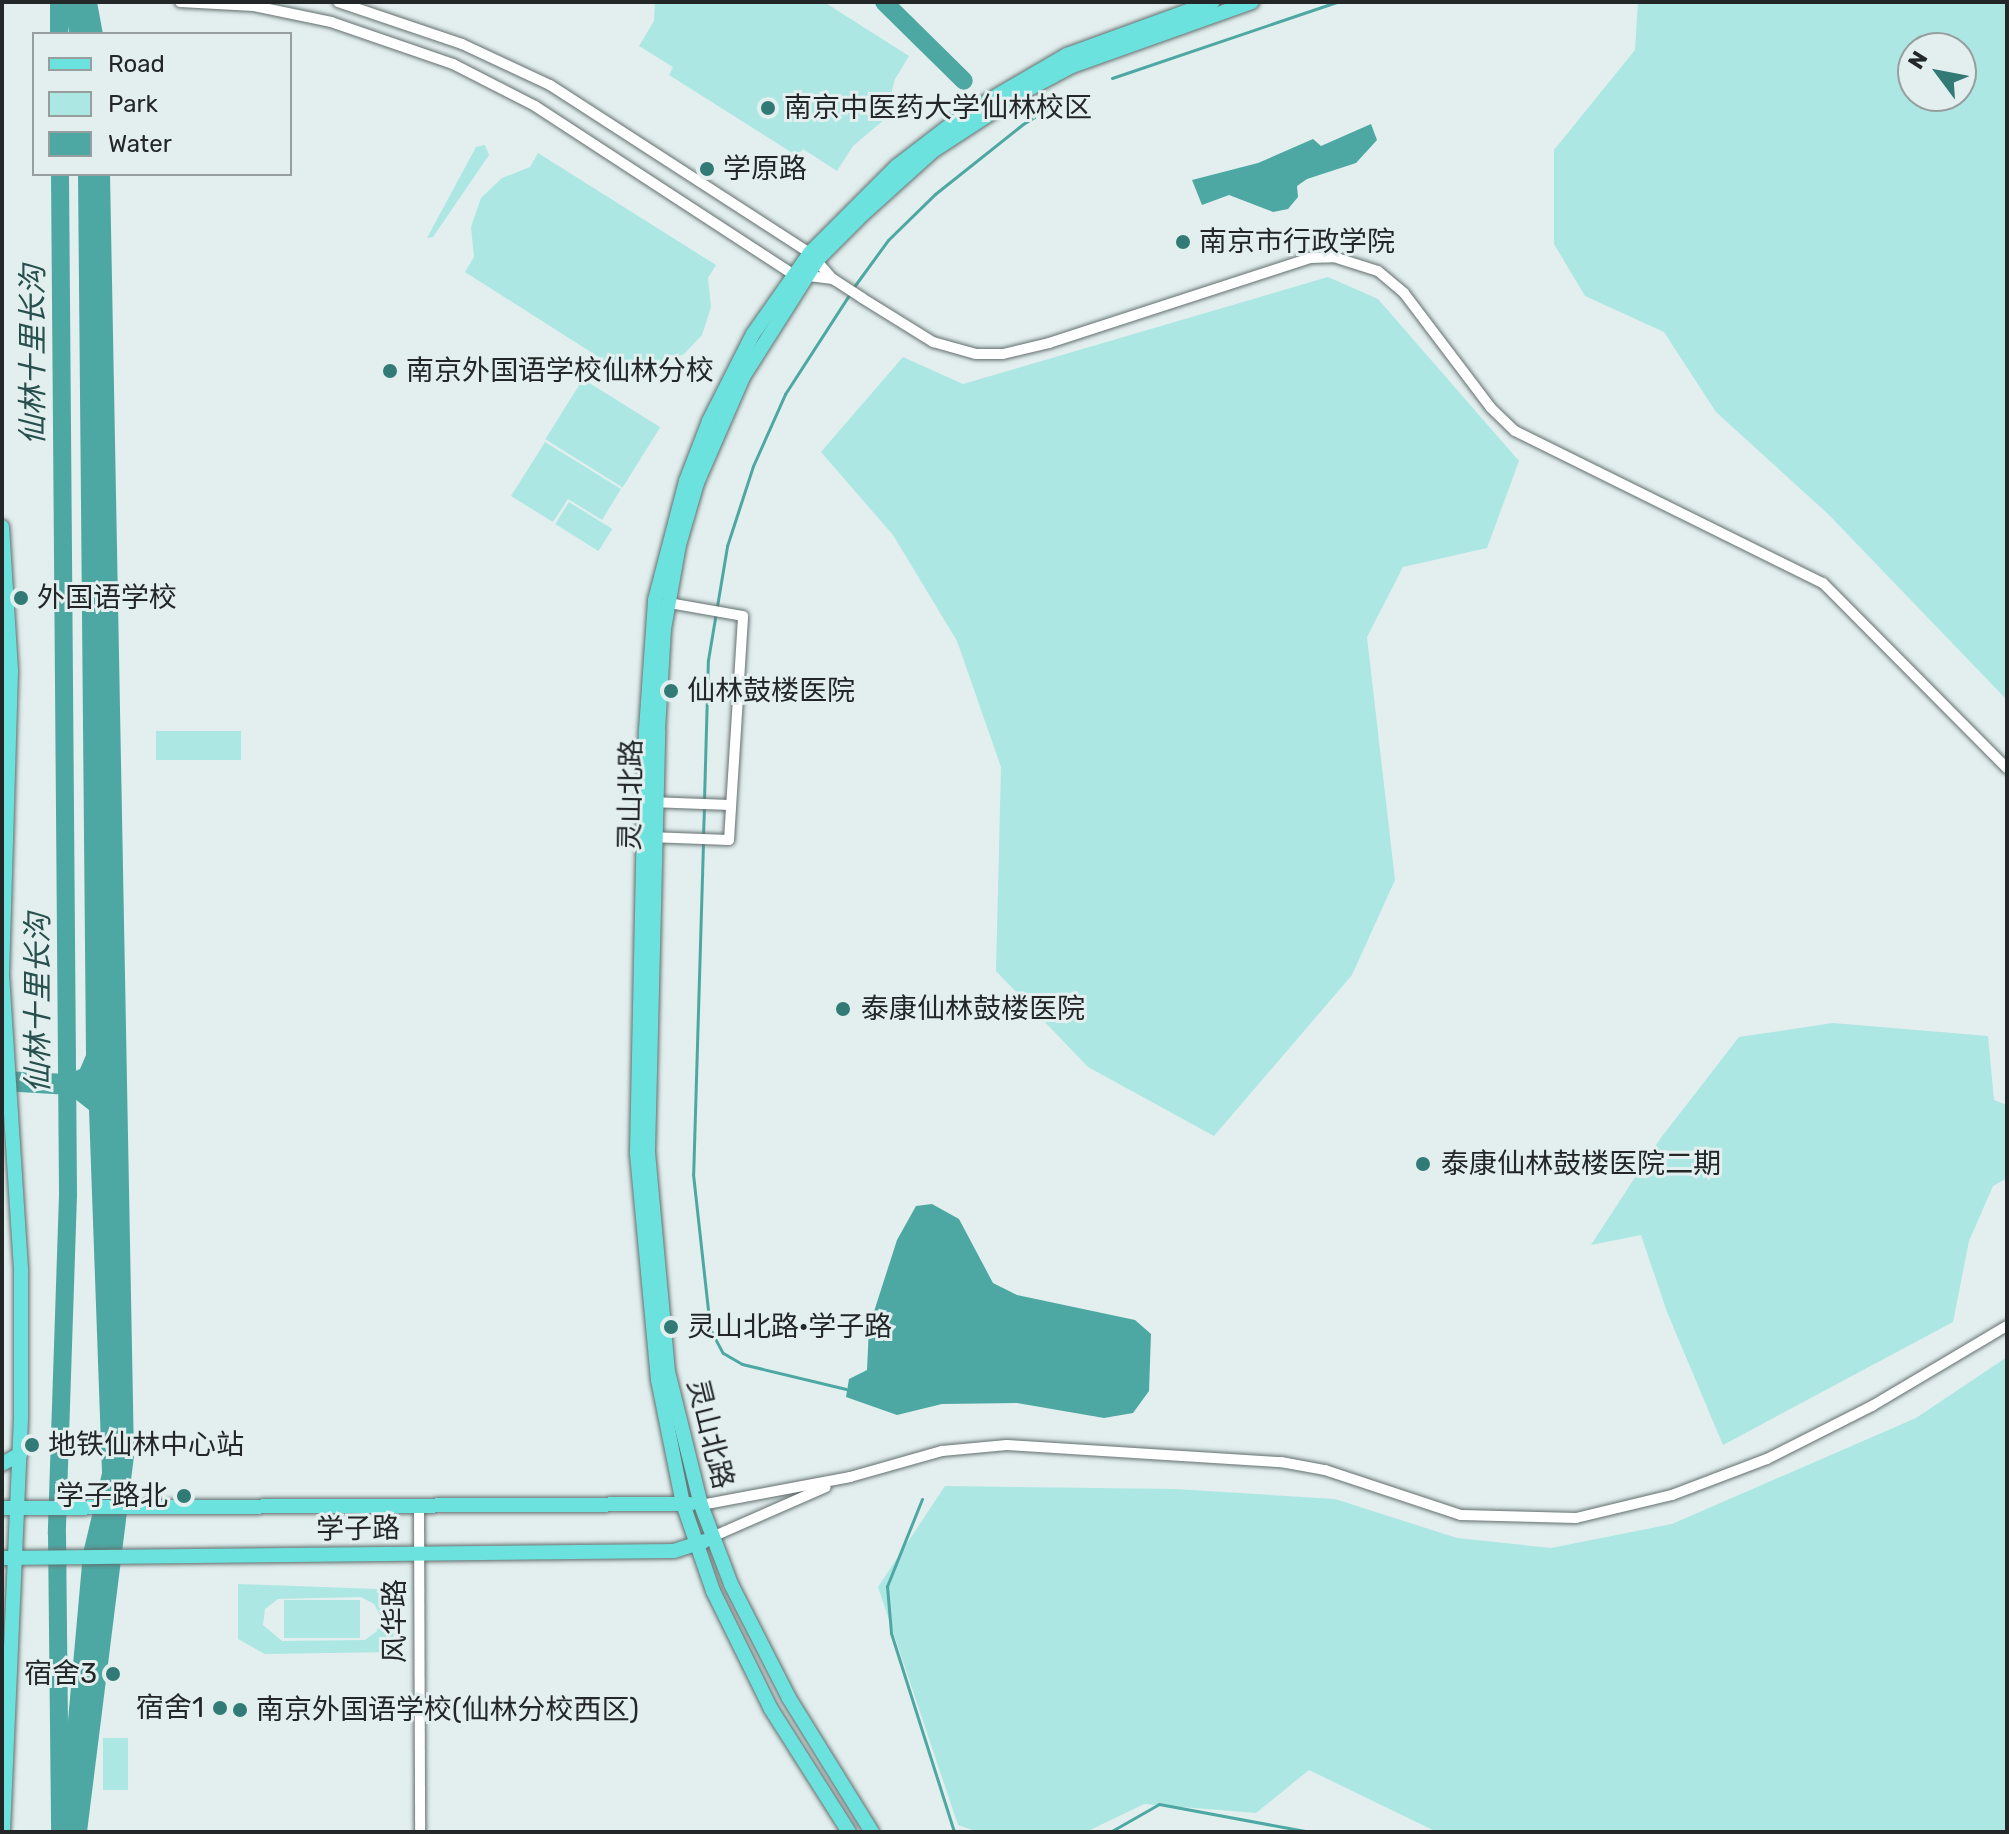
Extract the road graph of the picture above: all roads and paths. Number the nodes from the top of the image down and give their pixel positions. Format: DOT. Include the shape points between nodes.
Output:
graph roads {
  1 [pos="180,2"];
  2 [pos="338,2"];
  3 [pos="1213,2"];
  4 [pos="1252,2"];
  5 [pos="814,256"];
  6 [pos="799,276"];
  7 [pos="833,279"];
  8 [pos="2,527"];
  9 [pos="669,603"];
  10 [pos="6,675"];
  11 [pos="2007,768"];
  12 [pos="4,794"];
  13 [pos="650,802"];
  14 [pos="730,805"];
  15 [pos="649,837"];
  16 [pos="2007,1326"];
  17 [pos="20,1454"];
  18 [pos="2,1464"];
  19 [pos="850,1477"];
  20 [pos="683,1504"];
  21 [pos="419,1505"];
  22 [pos="701,1505"];
  23 [pos="2,1508"];
  24 [pos="19,1508"];
  25 [pos="712,1537"];
  26 [pos="696,1546"];
  27 [pos="418,1555"];
  28 [pos="10,1558"];
  29 [pos="9,1606"];
  30 [pos="3,1832"];
  31 [pos="420,1832"];
  32 [pos="849,1832"];
  33 [pos="872,1832"];
  1 -- 6 [label="street" via="254,6 331,22 453,64 535,106"];
  2 -- 5 [label="street" via="462,44 550,85"];
  3 -- 5 [label="main road, 灵山北路" via="1067,55 962,116 897,166"];
  4 -- 5 [label="main road, 灵山北路" via="1095,57 1025,91 933,151"];
  5 -- 6 [label="main road, 灵山北路"];
  5 -- 7 [label="street"];
  6 -- 7 [label="street"];
  6 -- 9 [label="main road, 灵山北路" via="721,421 679,545"];
  6 -- 13 [label="main road, 灵山北路" via="753,334 709,421 669,540 652,626"];
  7 -- 11 [label="street" via="933,342 976,354 1003,354 1310,258 1357,262 1378,271 1404,293 1491,408 1515,431 1823,583"];
  8 -- 10 [label="main road"];
  9 -- 13 [label="main road, 灵山北路"];
  9 -- 14 [label="street" via="743,616"];
  10 -- 12 [label="main road"];
  12 -- 17 [label="main road" via="2,975 21,1270"];
  13 -- 14 [label="street"];
  13 -- 15 [label="main road, 灵山北路"];
  14 -- 15 [label="street" via="729,840"];
  15 -- 20 [label="main road, 灵山北路" via="637,1152 658,1380"];
  15 -- 22 [label="main road, 灵山北路" via="651,1229 668,1372"];
  16 -- 19 [label="street" via="1872,1406 1767,1459 1672,1495 1576,1518 1461,1515 1325,1470 1087,1446 942,1451"];
  17 -- 18 [label="main road"];
  17 -- 24 [label="main road"];
  19 -- 22 [label="street"];
  19 -- 25 [label="street"];
  20 -- 21 [label="main road, 学子路"];
  20 -- 22 [label="main road, 学子路"];
  20 -- 26 [label="main road, 灵山北路"];
  21 -- 24 [label="main road, 学子路"];
  21 -- 27 [label="street, 风华路"];
  22 -- 25 [label="main road, 灵山北路"];
  23 -- 24 [label="main road, 学子路"];
  24 -- 28 [label="main road"];
  25 -- 26 [label="main road, 学子路"];
  25 -- 33 [label="main road, 灵山北路" via="789,1698"];
  26 -- 27 [label="main road, 学子路" via="674,1551"];
  26 -- 32 [label="main road, 灵山北路" via="771,1709"];
  27 -- 28 [label="main road, 学子路"];
  27 -- 31 [label="street, 风华路"];
  28 -- 29 [label="main road"];
  29 -- 30 [label="main road"];
}
